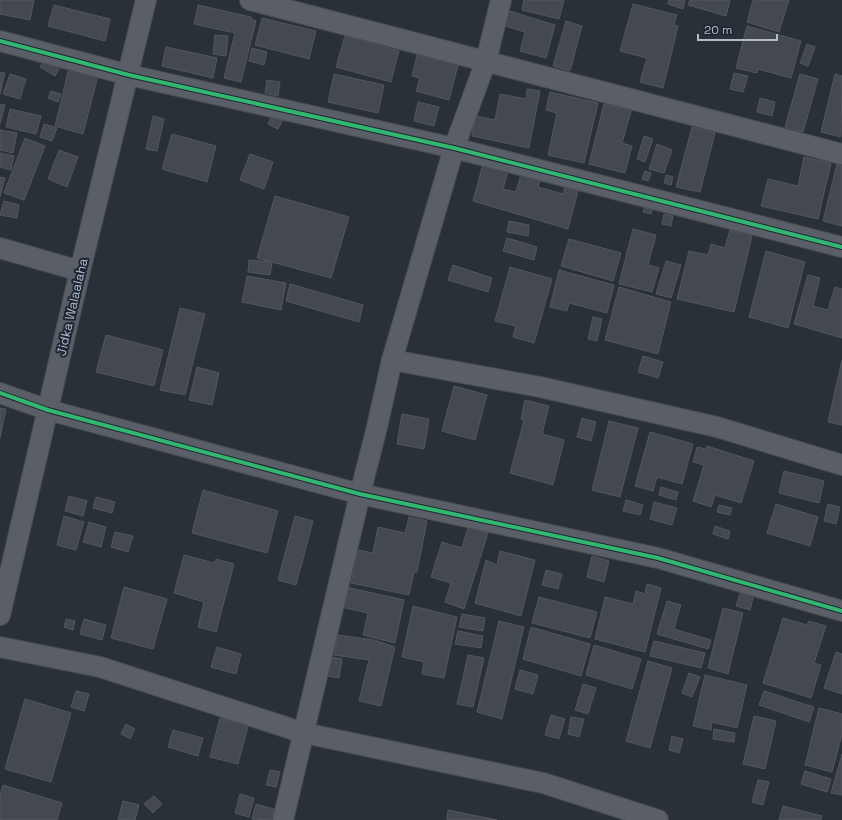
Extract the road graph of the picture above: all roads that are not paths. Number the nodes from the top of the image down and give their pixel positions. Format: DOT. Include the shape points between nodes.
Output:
graph roads {
  1 [pos="146,0"];
  2 [pos="250,0"];
  3 [pos="502,0"];
  4 [pos="0,40"];
  5 [pos="486,61"];
  6 [pos="129,75"];
  7 [pos="454,148"];
  8 [pos="842,154"];
  9 [pos="842,247"];
  10 [pos="0,248"];
  11 [pos="80,271"];
  12 [pos="392,360"];
  13 [pos="0,393"];
  14 [pos="48,410"];
  15 [pos="842,465"];
  16 [pos="360,494"];
  17 [pos="842,611"];
  18 [pos="0,615"];
  19 [pos="0,647"];
  20 [pos="304,733"];
  21 [pos="283,820"];
  22 [pos="658,820"];
  1 -- 6 [label="street, Jidka Walaalaha"];
  2 -- 5 [label="street"];
  3 -- 5 [label="street"];
  4 -- 6 [label="street"];
  5 -- 7 [label="street"];
  5 -- 8 [label="street"];
  6 -- 7 [label="street"];
  6 -- 11 [label="street, Jidka Walaalaha"];
  7 -- 9 [label="street"];
  7 -- 12 [label="street"];
  10 -- 11 [label="street"];
  11 -- 14 [label="street, Jidka Walaalaha"];
  12 -- 15 [label="street" via="540,387 709,425"];
  12 -- 16 [label="street"];
  13 -- 14 [label="street"];
  14 -- 16 [label="street"];
  14 -- 18 [label="street, Jidka Walaalaha"];
  16 -- 17 [label="street" via="658,558"];
  16 -- 20 [label="street"];
  19 -- 20 [label="street" via="100,667"];
  20 -- 21 [label="street"];
  20 -- 22 [label="street" via="543,783"];
}
